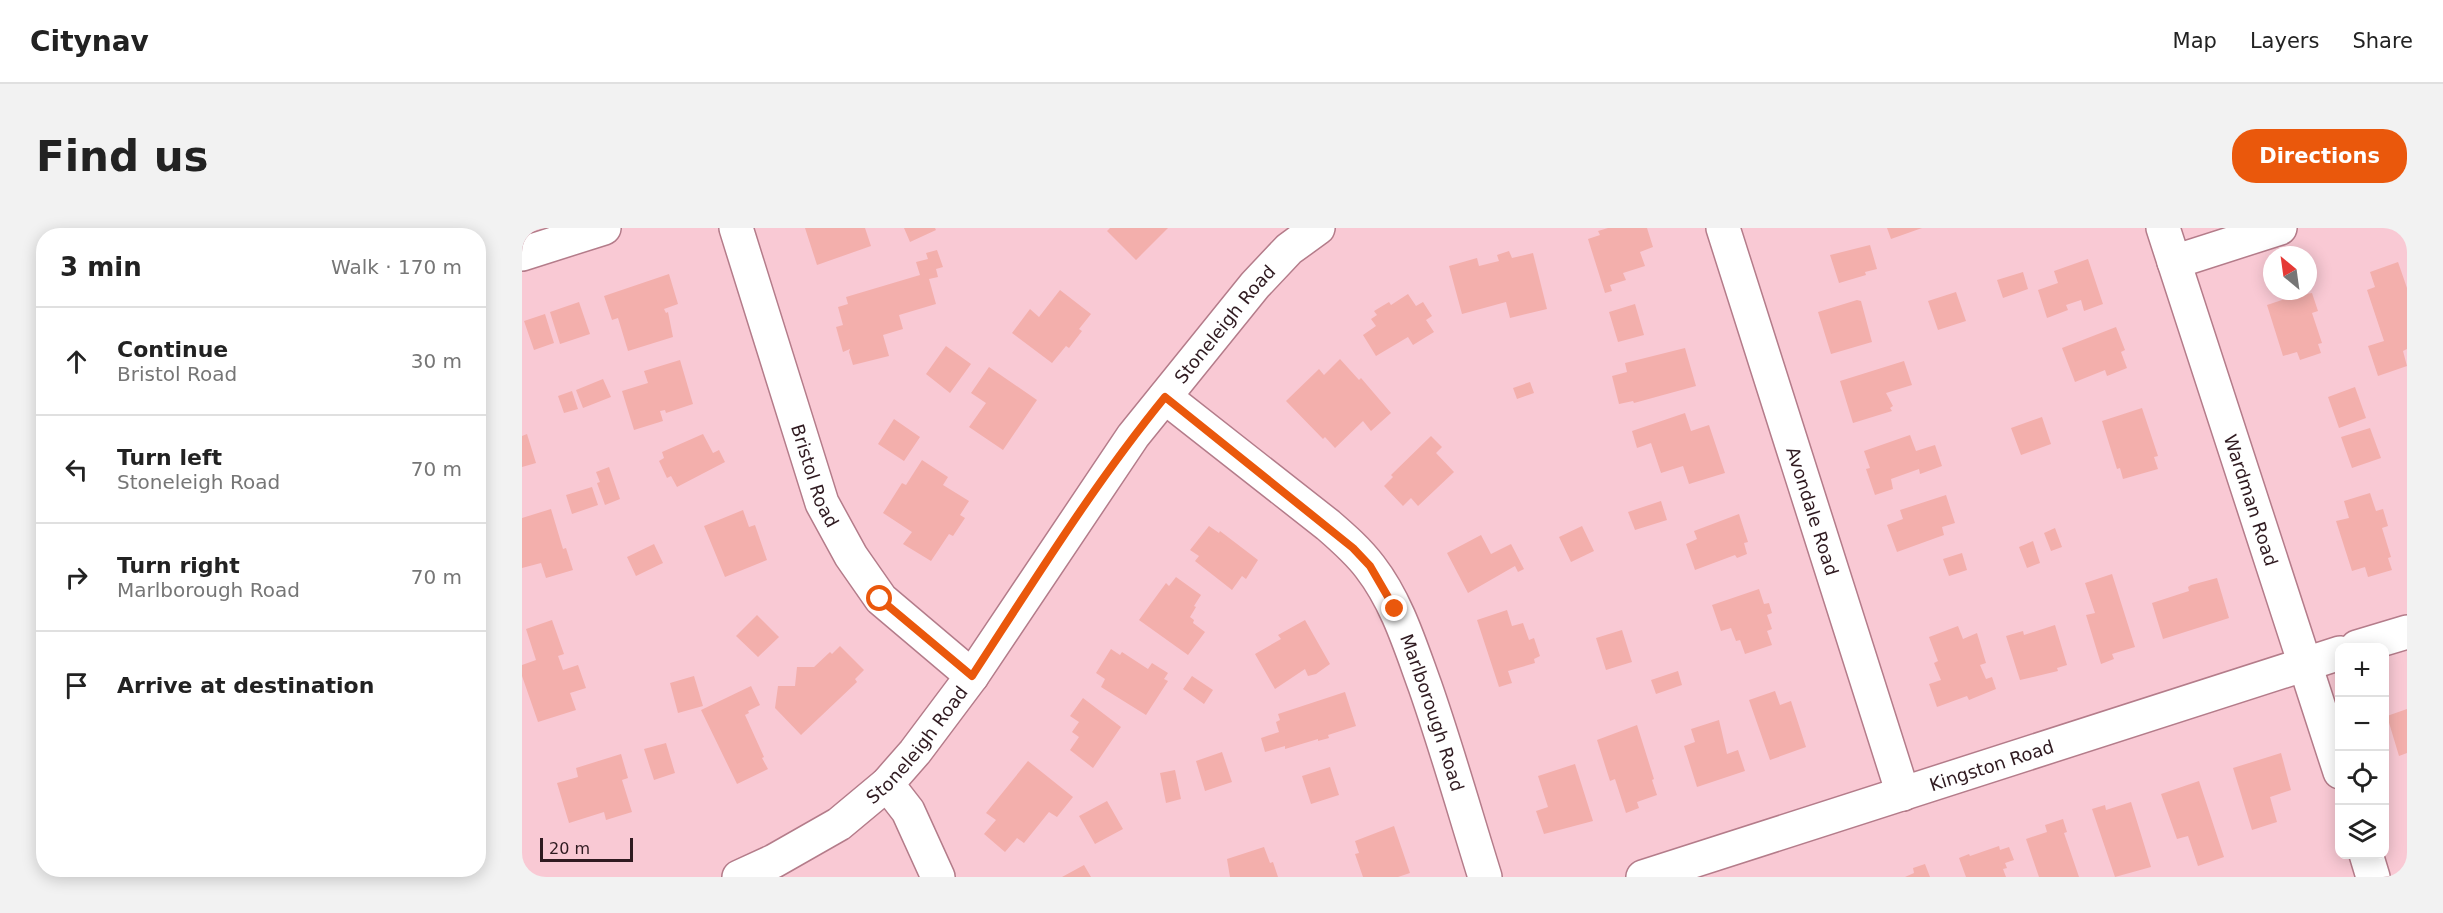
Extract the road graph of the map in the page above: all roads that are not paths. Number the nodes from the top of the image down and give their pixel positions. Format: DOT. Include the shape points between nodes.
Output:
graph roads {
  1 [pos="604,228"];
  2 [pos="736,228"];
  3 [pos="1318,228"];
  4 [pos="1723,228"];
  5 [pos="2163,228"];
  6 [pos="2280,228"];
  7 [pos="522,254"];
  8 [pos="2174,262"];
  9 [pos="1165,397"];
  10 [pos="2407,632"];
  11 [pos="2373,643"];
  12 [pos="2335,655"];
  13 [pos="2305,664"];
  14 [pos="972,676"];
  15 [pos="2335,757"];
  16 [pos="887,784"];
  17 [pos="1903,794"];
  18 [pos="2367,859"];
  19 [pos="739,877"];
  20 [pos="938,877"];
  21 [pos="1485,877"];
  22 [pos="1643,877"];
  23 [pos="2373,877"];
  1 -- 7 [label="street"];
  2 -- 14 [label="street, Bristol Road" via="822,503 850,556 880,599"];
  3 -- 9 [label="street, Stoneleigh Road" via="1289,249 1255,285"];
  4 -- 17 [label="street, Avondale Road"];
  5 -- 8 [label="street, Wardman Road"];
  6 -- 8 [label="street"];
  8 -- 13 [label="street, Wardman Road"];
  9 -- 14 [label="street, Stoneleigh Road" via="1098,486"];
  9 -- 21 [label="street, Marlborough Road" via="1328,525 1374,573 1407,634"];
  10 -- 11 [label="street"];
  12 -- 13 [label="street, Kingston Road"];
  13 -- 15 [label="street, Wardman Road"];
  13 -- 17 [label="street, Kingston Road"];
  14 -- 16 [label="street, Stoneleigh Road"];
  16 -- 19 [label="street, Stoneleigh Road" via="839,824"];
  16 -- 20 [label="street" via="908,812"];
  17 -- 22 [label="street, Kingston Road"];
  18 -- 23 [label="street"];
}
